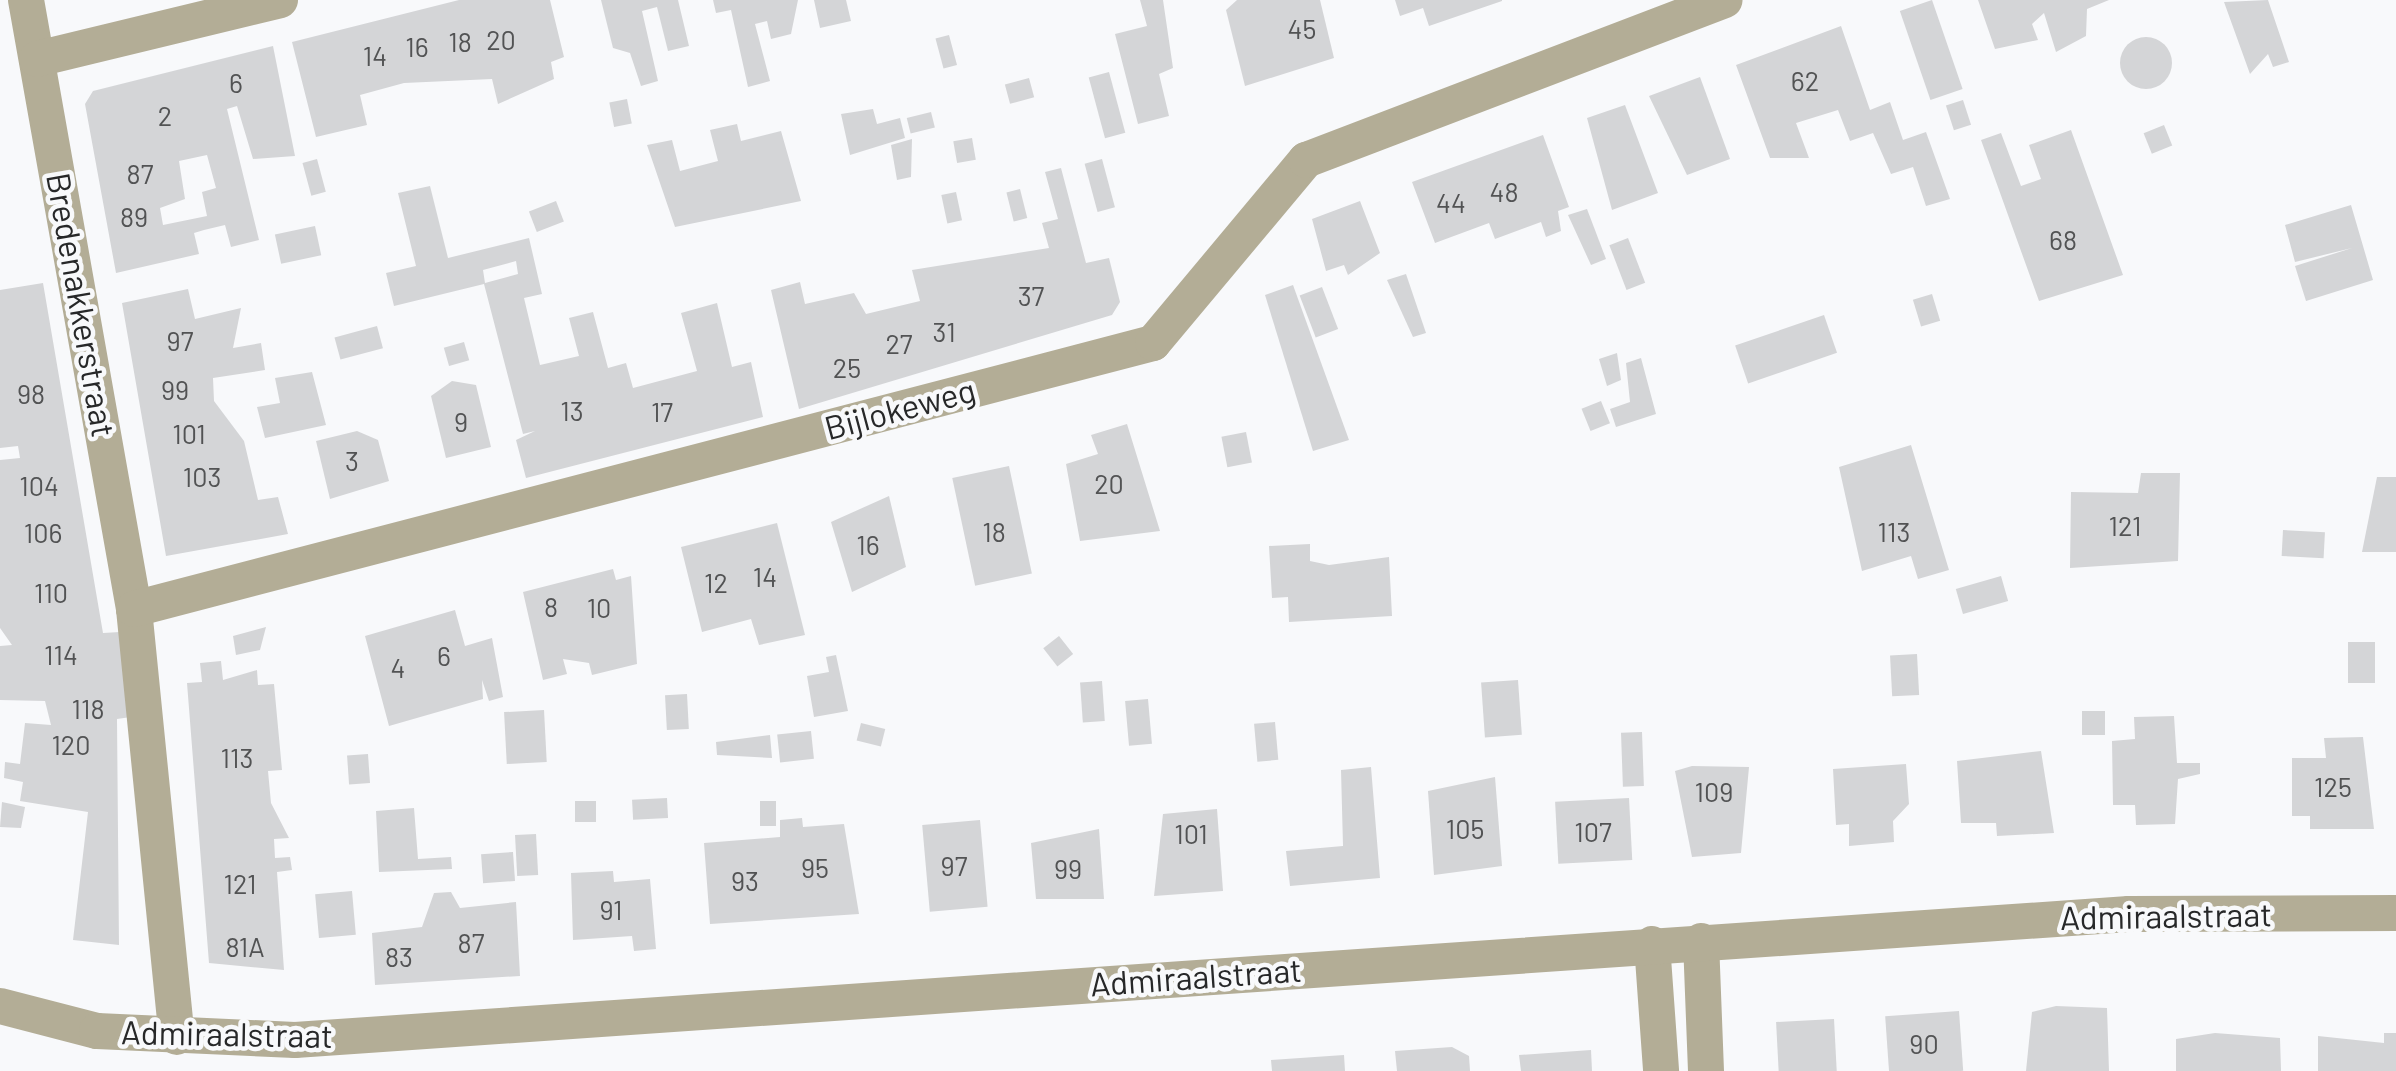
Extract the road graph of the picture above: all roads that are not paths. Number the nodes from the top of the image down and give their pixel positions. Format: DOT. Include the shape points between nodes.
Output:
graph roads {
  1 [pos="26,0"];
  2 [pos="280,0"];
  3 [pos="1724,0"];
  4 [pos="37,59"];
  5 [pos="134,609"];
  6 [pos="2396,913"];
  7 [pos="1701,941"];
  8 [pos="1652,944"];
  9 [pos="0,1006"];
  10 [pos="177,1036"];
  11 [pos="220,1054"];
  12 [pos="1660,1071"];
  13 [pos="1706,1071"];
  1 -- 4 [label="street, Bredenakkerstraat"];
  2 -- 4 [label="street"];
  3 -- 5 [label="street, Bijlokeweg" via="1306,160 1153,343"];
  4 -- 5 [label="street, Bredenakkerstraat"];
  5 -- 10 [label="street"];
  6 -- 7 [label="street, Admiraalstraat" via="2129,914"];
  7 -- 8 [label="street, Admiraalstraat"];
  7 -- 13 [label="street"];
  8 -- 11 [label="street, Admiraalstraat"];
  8 -- 12 [label="street"];
  9 -- 10 [label="street, Admiraalstraat"];
  10 -- 11 [label="street, Admiraalstraat"];
}
